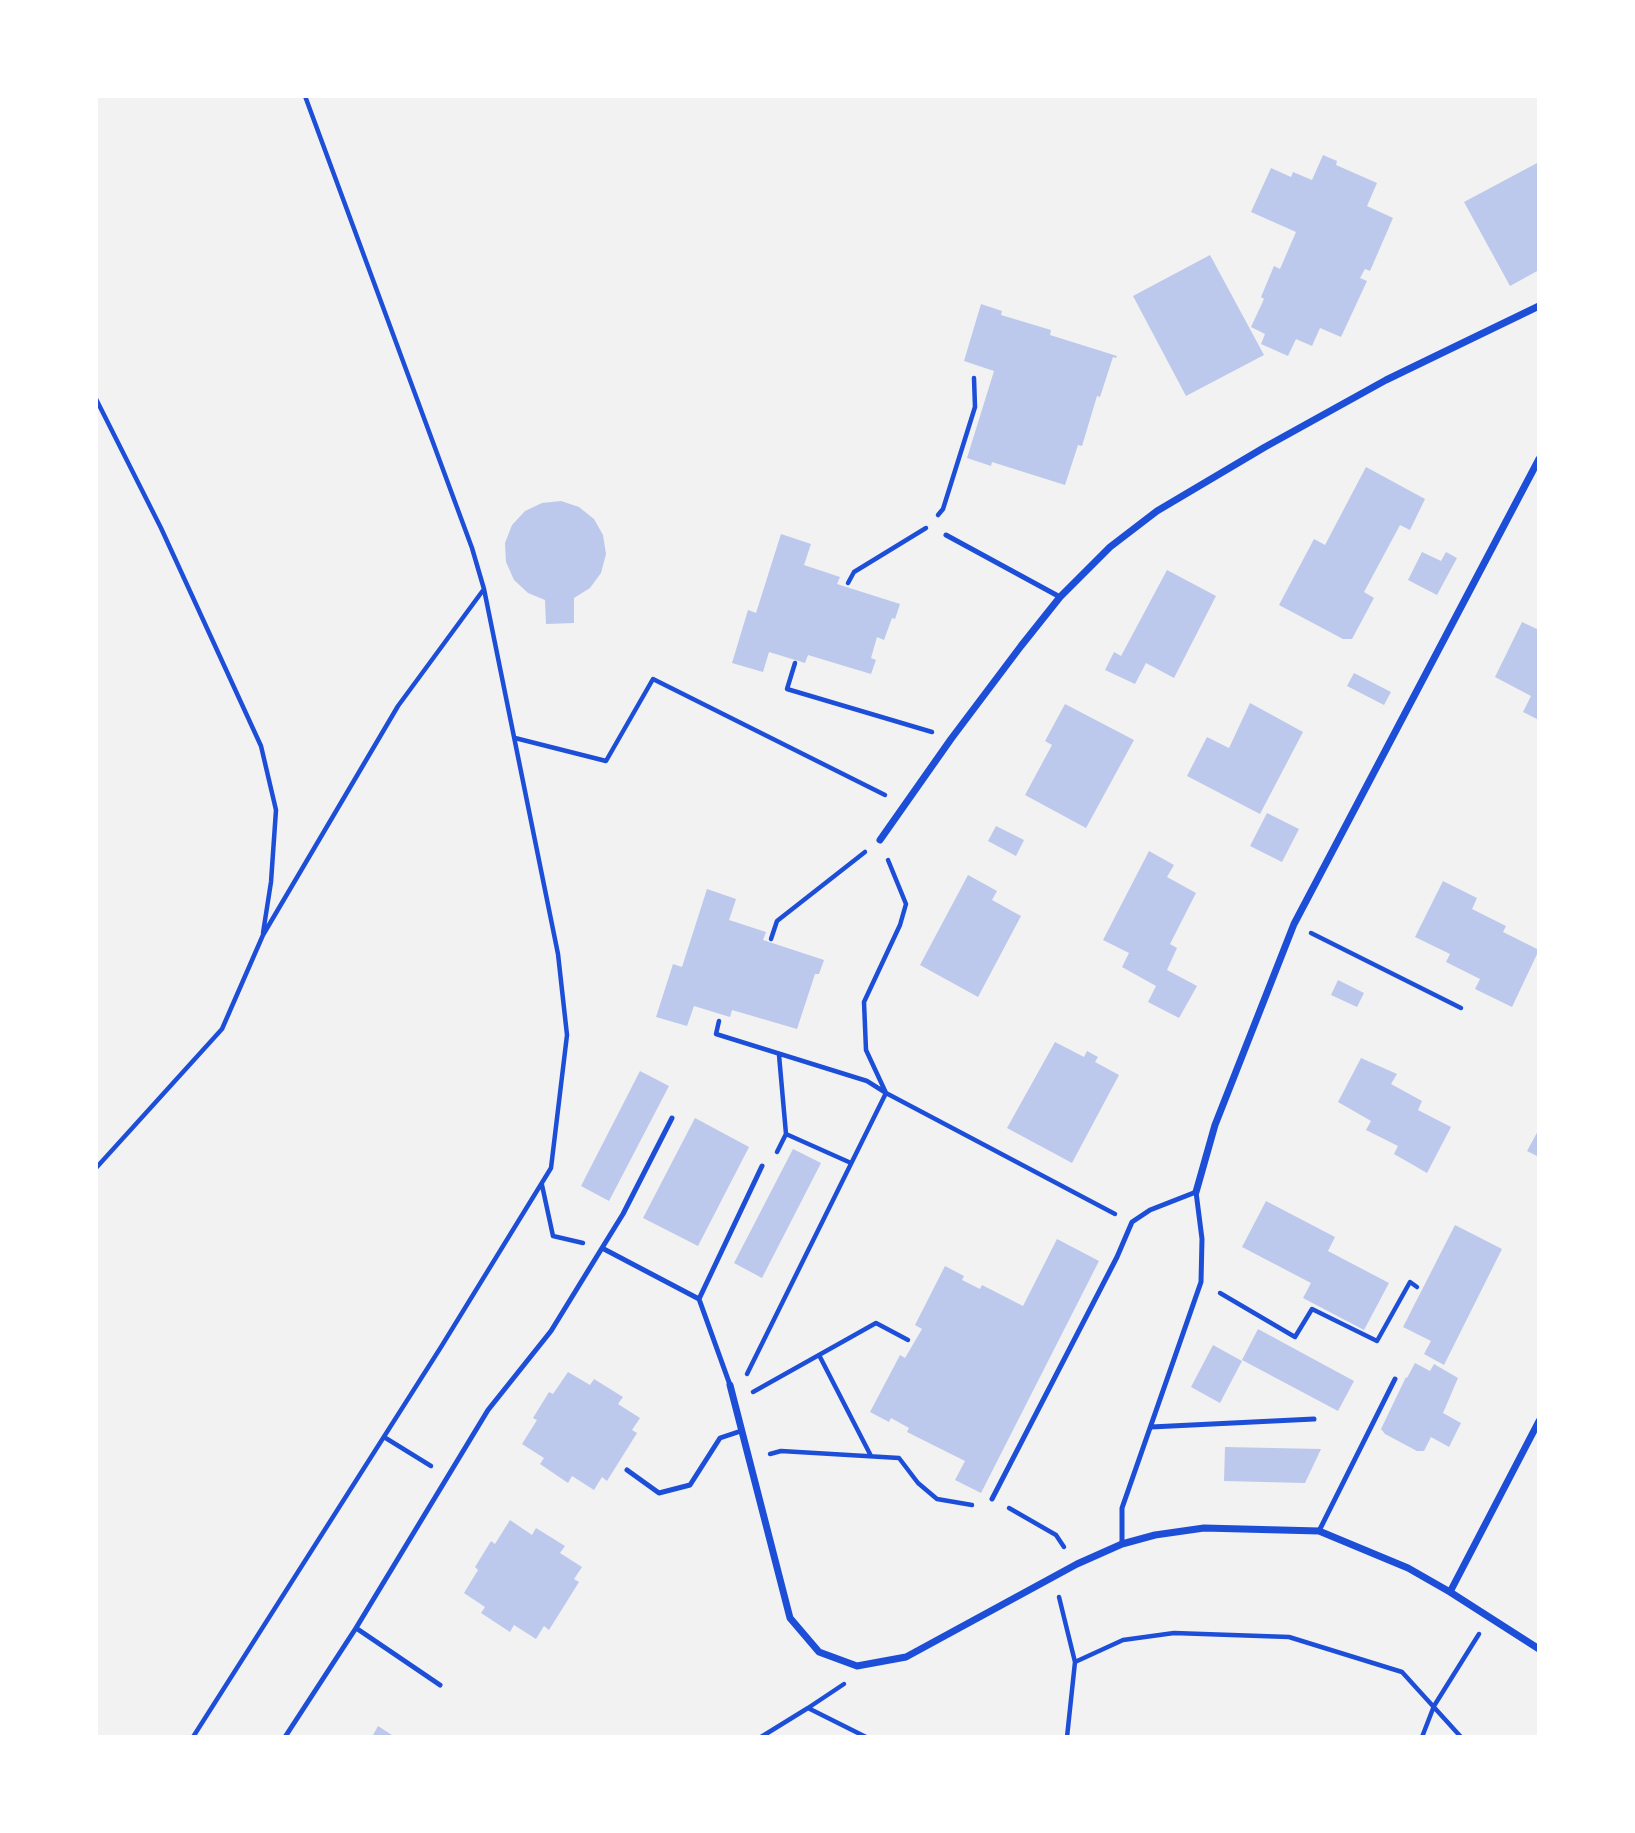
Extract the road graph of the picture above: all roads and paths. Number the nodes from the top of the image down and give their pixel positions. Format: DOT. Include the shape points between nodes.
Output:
graph roads {
  1 [pos="306,96"];
  2 [pos="1539,306"];
  3 [pos="974,378"];
  4 [pos="96,399"];
  5 [pos="1539,459"];
  6 [pos="946,535"];
  7 [pos="848,583"];
  8 [pos="484,589"];
  9 [pos="1060,597"];
  10 [pos="795,663"];
  11 [pos="910,725"];
  12 [pos="515,738"];
  13 [pos="905,805"];
  14 [pos="880,841"];
  15 [pos="1294,925"];
  16 [pos="262,935"];
  17 [pos="771,939"];
  18 [pos="1461,1008"];
  19 [pos="719,1021"];
  20 [pos="779,1055"];
  21 [pos="886,1093"];
  22 [pos="673,1118"];
  23 [pos="851,1163"];
  24 [pos="762,1166"];
  25 [pos="96,1168"];
  26 [pos="542,1185"];
  27 [pos="1196,1192"];
  28 [pos="1132,1222"];
  29 [pos="602,1248"];
  30 [pos="1201,1282"];
  31 [pos="1418,1287"];
  32 [pos="699,1299"];
  33 [pos="908,1340"];
  34 [pos="819,1355"];
  35 [pos="1395,1379"];
  36 [pos="730,1385"];
  37 [pos="734,1403"];
  38 [pos="1314,1419"];
  39 [pos="1539,1421"];
  40 [pos="1152,1427"];
  41 [pos="741,1431"];
  42 [pos="384,1437"];
  43 [pos="872,1457"];
  44 [pos="422,1460"];
  45 [pos="748,1461"];
  46 [pos="627,1470"];
  47 [pos="992,1499"];
  48 [pos="1320,1531"];
  49 [pos="1122,1544"];
  50 [pos="1077,1564"];
  51 [pos="1055,1578"];
  52 [pos="1450,1592"];
  53 [pos="1489,1617"];
  54 [pos="356,1628"];
  55 [pos="1539,1649"];
  56 [pos="1076,1662"];
  57 [pos="857,1666"];
  58 [pos="440,1685"];
  59 [pos="1434,1706"];
  60 [pos="808,1708"];
  61 [pos="192,1737"];
  62 [pos="285,1737"];
  63 [pos="761,1737"];
  64 [pos="866,1737"];
  65 [pos="1068,1737"];
  66 [pos="1422,1737"];
  67 [pos="1461,1737"];
  1 -- 8 [label="path"];
  2 -- 9 [label="street" via="1386,380 1157,511 1110,547"];
  3 -- 7 [label="path" via="975,407 943,509 932,525 855,572"];
  4 -- 16 [label="path" via="261,746 276,810"];
  5 -- 15 [label="street"];
  6 -- 9 [label="lane"];
  8 -- 12 [label="path"];
  8 -- 16 [label="path" via="398,706"];
  9 -- 13 [label="street"];
  10 -- 11 [label="path" via="787,689"];
  12 -- 13 [label="path" via="606,761 653,679"];
  12 -- 26 [label="path" via="558,954 567,1035 551,1168"];
  13 -- 14 [label="street"];
  14 -- 17 [label="path" via="777,921"];
  14 -- 21 [label="path" via="906,904 863,1002 866,1050"];
  15 -- 18 [label="path"];
  15 -- 27 [label="street" via="1215,1125"];
  16 -- 25 [label="path" via="222,1029"];
  19 -- 20 [label="path" via="716,1034"];
  20 -- 21 [label="path" via="867,1081"];
  20 -- 23 [label="path" via="786,1134"];
  21 -- 23 [label="path"];
  21 -- 28 [label="path"];
  22 -- 29 [label="lane"];
  23 -- 36 [label="path" via="744,1380"];
  24 -- 32 [label="lane"];
  26 -- 29 [label="path" via="553,1236"];
  26 -- 42 [label="path"];
  27 -- 28 [label="lane"];
  27 -- 30 [label="lane"];
  28 -- 47 [label="lane"];
  29 -- 32 [label="lane"];
  29 -- 54 [label="lane" via="551,1331 488,1410"];
  30 -- 31 [label="path" via="1295,1337 1312,1309 1377,1342 1410,1282"];
  30 -- 40 [label="lane"];
  32 -- 36 [label="lane"];
  33 -- 34 [label="path" via="876,1323"];
  34 -- 37 [label="path"];
  34 -- 43 [label="path"];
  35 -- 48 [label="lane"];
  36 -- 37 [label="street"];
  37 -- 41 [label="street"];
  38 -- 40 [label="lane"];
  39 -- 52 [label="street"];
  40 -- 49 [label="lane" via="1122,1508"];
  41 -- 45 [label="street"];
  41 -- 46 [label="lane" via="720,1438 690,1485 659,1493"];
  42 -- 44 [label="path"];
  42 -- 61 [label="path"];
  43 -- 45 [label="path" via="780,1451"];
  43 -- 47 [label="path" via="900,1458 937,1499 970,1506"];
  45 -- 57 [label="street" via="790,1618 819,1653"];
  47 -- 50 [label="path" via="1056,1535"];
  48 -- 49 [label="street" via="1203,1528"];
  48 -- 52 [label="street"];
  49 -- 50 [label="street"];
  50 -- 51 [label="street"];
  51 -- 56 [label="path"];
  51 -- 57 [label="street" via="906,1657"];
  52 -- 53 [label="street"];
  53 -- 55 [label="street"];
  53 -- 59 [label="path"];
  54 -- 58 [label="lane"];
  54 -- 62 [label="lane"];
  56 -- 59 [label="path" via="1123,1640 1174,1633 1289,1637 1402,1672"];
  56 -- 65 [label="path"];
  57 -- 60 [label="path" via="842,1686"];
  59 -- 66 [label="path"];
  59 -- 67 [label="path"];
  60 -- 63 [label="path"];
  60 -- 64 [label="path"];
}
